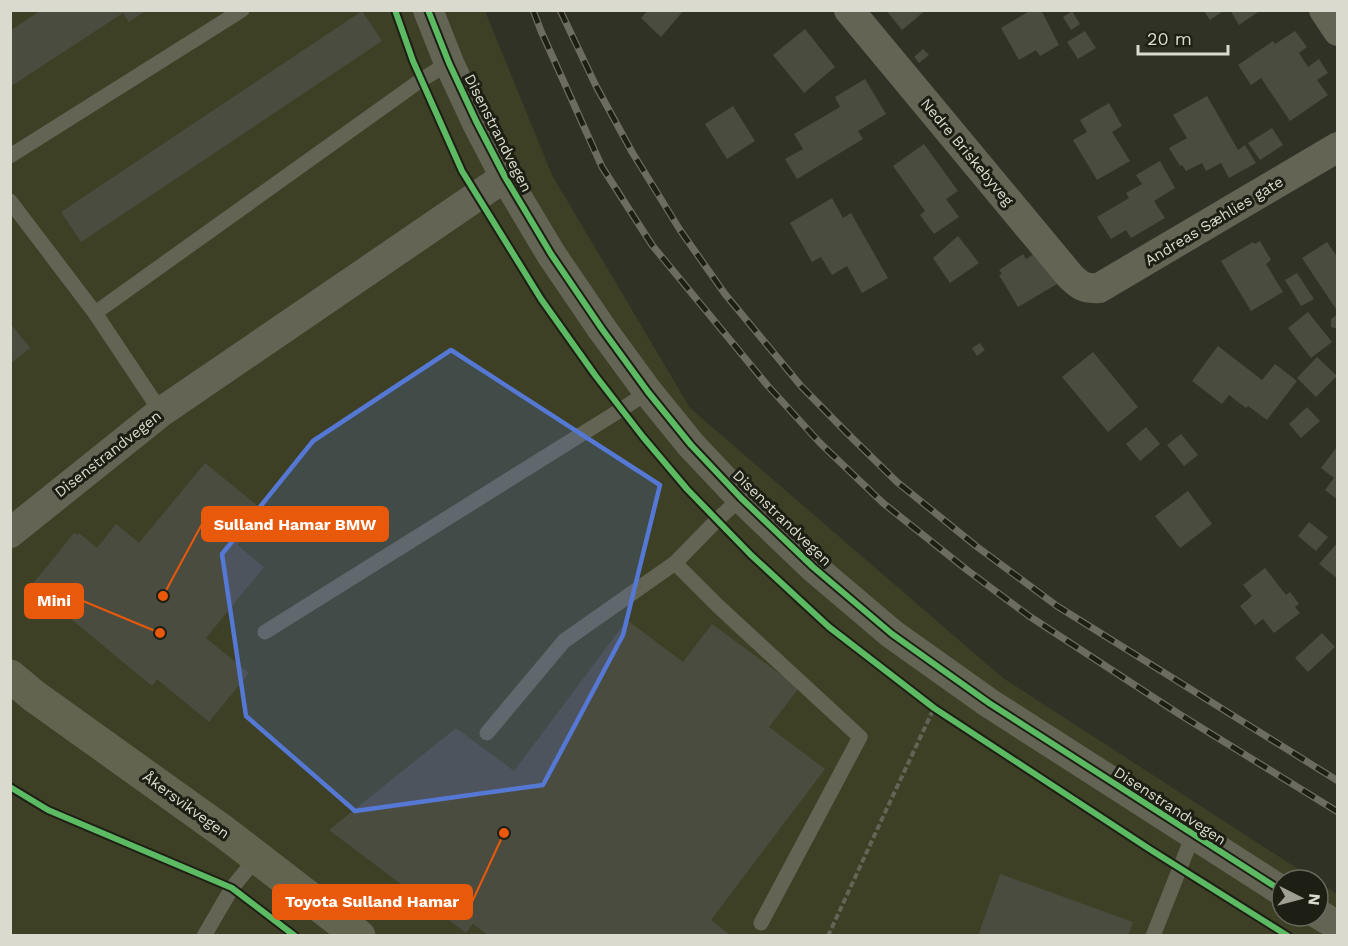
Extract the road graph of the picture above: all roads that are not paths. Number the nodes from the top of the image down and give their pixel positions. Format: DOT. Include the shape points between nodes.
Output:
graph roads {
  1 [pos="242,10"];
  2 [pos="428,10"];
  3 [pos="849,10"];
  4 [pos="1324,10"];
  5 [pos="1338,31"];
  6 [pos="449,63"];
  7 [pos="1338,147"];
  8 [pos="10,156"];
  9 [pos="505,177"];
  10 [pos="10,201"];
  11 [pos="1089,289"];
  12 [pos="94,313"];
  13 [pos="648,392"];
  14 [pos="161,412"];
  15 [pos="741,498"];
  16 [pos="10,533"];
  17 [pos="675,563"];
  18 [pos="265,632"];
  19 [pos="10,676"];
  20 [pos="487,733"];
  21 [pos="1193,836"];
  22 [pos="257,857"];
  23 [pos="1270,884"];
  24 [pos="761,923"];
  25 [pos="204,936"];
  26 [pos="359,936"];
  27 [pos="1153,936"];
  1 -- 8 [label="lane"];
  2 -- 6 [label="street, Disenstrandvegen"];
  3 -- 11 [label="street, Nedre Briskebyveg" via="1071,276"];
  4 -- 5 [label="street"];
  6 -- 9 [label="street, Disenstrandvegen"];
  6 -- 12 [label="lane"];
  7 -- 11 [label="street, Andreas Sæhlies gate" via="1099,288"];
  9 -- 13 [label="street, Disenstrandvegen" via="550,254"];
  9 -- 14 [label="street, Disenstrandvegen"];
  10 -- 12 [label="lane"];
  12 -- 14 [label="lane"];
  13 -- 15 [label="street, Disenstrandvegen"];
  13 -- 18 [label="lane"];
  14 -- 16 [label="street, Disenstrandvegen"];
  15 -- 17 [label="lane"];
  15 -- 21 [label="street, Disenstrandvegen" via="813,567 892,634 989,703"];
  17 -- 20 [label="lane" via="564,641"];
  17 -- 24 [label="lane" via="860,737"];
  19 -- 22 [label="street, Åkersvikvegen"];
  21 -- 23 [label="street, Disenstrandvegen"];
  21 -- 27 [label="lane"];
  22 -- 25 [label="lane" via="232,888"];
  22 -- 26 [label="street, Åkersvikvegen"];
}
